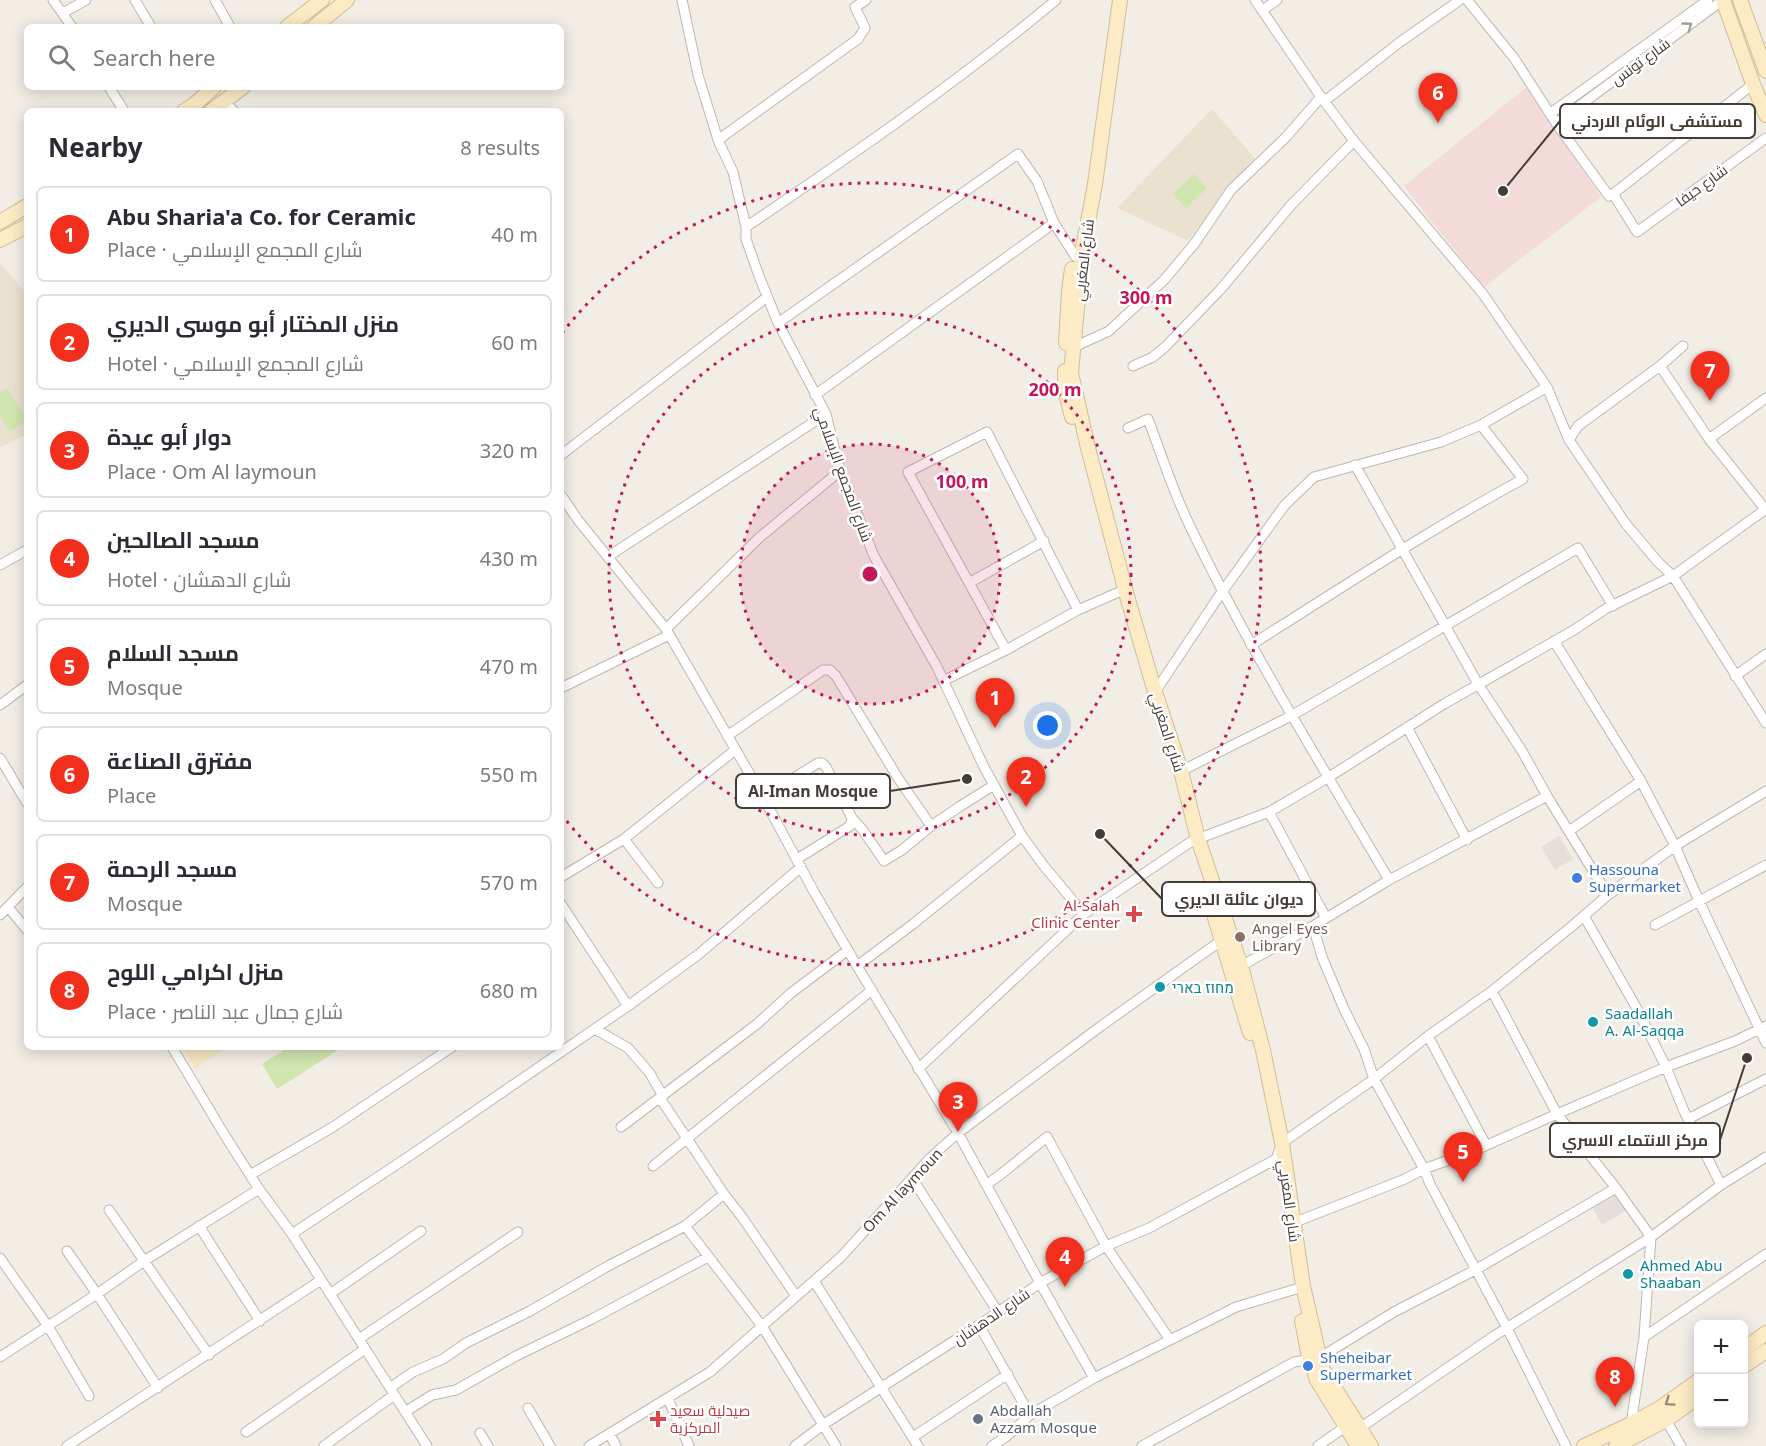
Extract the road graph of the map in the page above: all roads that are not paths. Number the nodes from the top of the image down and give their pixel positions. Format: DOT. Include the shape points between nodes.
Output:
graph roads {
  1 [pos="53,0"];
  2 [pos="86,0"];
  3 [pos="135,0"];
  4 [pos="214,0"];
  5 [pos="322,0"];
  6 [pos="347,0"];
  7 [pos="682,0"];
  8 [pos="866,0"];
  9 [pos="1056,0"];
  10 [pos="1111,0"];
  11 [pos="1120,0"];
  12 [pos="1255,0"];
  13 [pos="1277,0"];
  14 [pos="1460,0"];
  15 [pos="1467,0"];
  16 [pos="1708,0"];
  17 [pos="1723,0"];
  18 [pos="1740,0"];
  19 [pos="1263,10"];
  20 [pos="63,13"];
  21 [pos="70,24"];
  22 [pos="149,24"];
  23 [pos="228,24"];
  24 [pos="291,24"];
  25 [pos="318,24"];
  26 [pos="1766,71"];
  27 [pos="1753,84"];
  28 [pos="111,90"];
  29 [pos="211,90"];
  30 [pos="241,90"];
  31 [pos="1321,97"];
  32 [pos="229,107"];
  33 [pos="122,108"];
  34 [pos="189,108"];
  35 [pos="1551,113"];
  36 [pos="1766,115"];
  37 [pos="1557,123"];
  38 [pos="1766,138"];
  39 [pos="718,140"];
  40 [pos="1354,141"];
  41 [pos="1613,194"];
  42 [pos="24,208"];
  43 [pos="0,222"];
  44 [pos="1054,224"];
  45 [pos="746,227"];
  46 [pos="24,228"];
  47 [pos="0,240"];
  48 [pos="1075,256"];
  49 [pos="767,297"];
  50 [pos="778,323"];
  51 [pos="1683,346"];
  52 [pos="1074,347"];
  53 [pos="1133,366"];
  54 [pos="1660,366"];
  55 [pos="1547,387"];
  56 [pos="815,395"];
  57 [pos="1766,398"];
  58 [pos="826,414"];
  59 [pos="1481,425"];
  60 [pos="1128,428"];
  61 [pos="1709,439"];
  62 [pos="1569,440"];
  63 [pos="564,453"];
  64 [pos="1355,465"];
  65 [pos="840,471"];
  66 [pos="564,499"];
  67 [pos="1765,509"];
  68 [pos="1044,541"];
  69 [pos="1403,549"];
  70 [pos="24,552"];
  71 [pos="609,556"];
  72 [pos="0,565"];
  73 [pos="1673,576"];
  74 [pos="969,584"];
  75 [pos="1119,592"];
  76 [pos="1222,592"];
  77 [pos="1613,606"];
  78 [pos="1078,610"];
  79 [pos="1445,626"];
  80 [pos="667,632"];
  81 [pos="1554,641"];
  82 [pos="1251,645"];
  83 [pos="1006,650"];
  84 [pos="1766,654"];
  85 [pos="1735,676"];
  86 [pos="943,681"];
  87 [pos="1478,684"];
  88 [pos="564,686"];
  89 [pos="24,687"];
  90 [pos="1155,692"];
  91 [pos="0,705"];
  92 [pos="1291,716"];
  93 [pos="1766,723"];
  94 [pos="1407,727"];
  95 [pos="727,736"];
  96 [pos="735,750"];
  97 [pos="0,758"];
  98 [pos="1181,771"];
  99 [pos="1329,777"];
  100 [pos="1641,781"];
  101 [pos="994,785"];
  102 [pos="1766,791"];
  103 [pos="1547,796"];
  104 [pos="763,797"];
  105 [pos="24,798"];
  106 [pos="1269,812"];
  107 [pos="852,818"];
  108 [pos="931,826"];
  109 [pos="1569,831"];
  110 [pos="1022,836"];
  111 [pos="624,839"];
  112 [pos="1195,840"];
  113 [pos="1467,840"];
  114 [pos="1675,846"];
  115 [pos="799,863"];
  116 [pos="1766,865"];
  117 [pos="564,874"];
  118 [pos="1389,880"];
  119 [pos="658,883"];
  120 [pos="24,890"];
  121 [pos="1608,895"];
  122 [pos="1699,901"];
  123 [pos="8,907"];
  124 [pos="564,909"];
  125 [pos="1084,914"];
  126 [pos="0,915"];
  127 [pos="1584,915"];
  128 [pos="1326,918"];
  129 [pos="24,926"];
  130 [pos="1313,926"];
  131 [pos="1655,926"];
  132 [pos="1222,940"];
  133 [pos="848,950"];
  134 [pos="857,966"];
  135 [pos="1241,966"];
  136 [pos="872,990"];
  137 [pos="1491,991"];
  138 [pos="627,1006"];
  139 [pos="1763,1028"];
  140 [pos="595,1029"];
  141 [pos="1428,1036"];
  142 [pos="1766,1043"];
  143 [pos="174,1050"];
  144 [pos="448,1050"];
  145 [pos="564,1050"];
  146 [pos="564,1050"];
  147 [pos="1666,1067"];
  148 [pos="918,1069"];
  149 [pos="1374,1079"];
  150 [pos="1766,1079"];
  151 [pos="661,1097"];
  152 [pos="1557,1114"];
  153 [pos="1688,1119"];
  154 [pos="621,1127"];
  155 [pos="958,1133"];
  156 [pos="687,1137"];
  157 [pos="1282,1143"];
  158 [pos="1486,1145"];
  159 [pos="1766,1157"];
  160 [pos="1276,1159"];
  161 [pos="653,1166"];
  162 [pos="1424,1169"];
  163 [pos="250,1175"];
  164 [pos="912,1178"];
  165 [pos="987,1184"];
  166 [pos="1721,1185"];
  167 [pos="1616,1188"];
  168 [pos="259,1189"];
  169 [pos="724,1194"];
  170 [pos="109,1210"];
  171 [pos="1293,1223"];
  172 [pos="199,1226"];
  173 [pos="685,1226"];
  174 [pos="421,1231"];
  175 [pos="518,1232"];
  176 [pos="292,1234"];
  177 [pos="1651,1237"];
  178 [pos="1106,1246"];
  179 [pos="67,1251"];
  180 [pos="1766,1254"];
  181 [pos="708,1257"];
  182 [pos="0,1258"];
  183 [pos="144,1261"];
  184 [pos="1475,1270"];
  185 [pos="321,1281"];
  186 [pos="814,1281"];
  187 [pos="1040,1283"];
  188 [pos="1296,1289"];
  189 [pos="97,1294"];
  190 [pos="330,1294"];
  191 [pos="796,1296"];
  192 [pos="998,1312"];
  193 [pos="260,1321"];
  194 [pos="979,1325"];
  195 [pos="48,1326"];
  196 [pos="762,1326"];
  197 [pos="1507,1328"];
  198 [pos="1766,1333"];
  199 [pos="1644,1337"];
  200 [pos="359,1339"];
  201 [pos="1170,1340"];
  202 [pos="1748,1346"];
  203 [pos="365,1349"];
  204 [pos="1766,1351"];
  205 [pos="209,1355"];
  206 [pos="0,1356"];
  207 [pos="1315,1358"];
  208 [pos="1748,1363"];
  209 [pos="1008,1374"];
  210 [pos="1094,1378"];
  211 [pos="1694,1384"];
  212 [pos="158,1388"];
  213 [pos="882,1388"];
  214 [pos="392,1391"];
  215 [pos="89,1396"];
  216 [pos="668,1399"];
  217 [pos="1694,1400"];
  218 [pos="528,1408"];
  219 [pos="405,1412"];
  220 [pos="1030,1415"];
  221 [pos="1666,1420"];
  222 [pos="824,1424"];
  223 [pos="1631,1424"];
  224 [pos="1353,1427"];
  225 [pos="246,1432"];
  226 [pos="480,1433"];
  227 [pos="610,1435"];
  228 [pos="1007,1436"];
  229 [pos="913,1437"];
  230 [pos="67,1446"];
  231 [pos="324,1446"];
  232 [pos="427,1446"];
  233 [pos="488,1446"];
  234 [pos="550,1446"];
  235 [pos="589,1446"];
  236 [pos="615,1446"];
  237 [pos="689,1446"];
  238 [pos="795,1446"];
  239 [pos="836,1446"];
  240 [pos="918,1446"];
  241 [pos="992,1446"];
  242 [pos="1013,1446"];
  243 [pos="1142,1446"];
  244 [pos="1318,1446"];
  245 [pos="1358,1446"];
  246 [pos="1371,1446"];
  247 [pos="1566,1446"];
  248 [pos="1584,1446"];
  249 [pos="1616,1446"];
  250 [pos="1681,1446"];
  1 -- 20 [label="street"];
  2 -- 20 [label="street"];
  3 -- 22 [label="street"];
  4 -- 23 [label="street"];
  5 -- 24 [label="main road"];
  6 -- 25 [label="main road"];
  7 -- 39 [label="street, شارع المجمع الإسلامي"];
  8 -- 39 [label="street" via="855,7 865,28 858,39"];
  9 -- 45 [label="street" via="866,146"];
  10 -- 48 [label="main road, شارع المغربي"];
  11 -- 52 [label="main road, شارع المغربي" via="1082,254"];
  12 -- 19 [label="street"];
  13 -- 19 [label="street"];
  14 -- 31 [label="street" via="1326,100"];
  15 -- 35 [label="street" via="1514,58"];
  16 -- 35 [label="street, شارع تونس"];
  17 -- 27 [label="main road"];
  37 -- 17 [label="street, شارع تونس, one-way"];
  18 -- 26 [label="main road"];
  19 -- 31 [label="street"];
  20 -- 21 [label="street"];
  27 -- 36 [label="main road"];
  27 -- 41 [label="street"];
  28 -- 33 [label="street"];
  29 -- 34 [label="main road"];
  30 -- 32 [label="main road"];
  31 -- 40 [label="street"];
  31 -- 52 [label="street" via="1231,190 1164,280 1109,331"];
  35 -- 37 [label="street"];
  37 -- 41 [label="street" via="1608,196"];
  38 -- 41 [label="street, شارع حيفا" via="1637,232"];
  39 -- 45 [label="street, شارع المجمع الإسلامي" via="733,172"];
  40 -- 53 [label="street" via="1292,204 1220,290 1165,347"];
  40 -- 55 [label="street" via="1483,294"];
  42 -- 43 [label="main road"];
  44 -- 48 [label="street"];
  44 -- 50 [label="street" via="1037,181 1018,154"];
  44 -- 56 [label="street"];
  45 -- 49 [label="street, شارع المجمع الإسلامي" via="746,239"];
  46 -- 47 [label="main road"];
  48 -- 75 [label="main road, شارع المغربي" via="1069,291 1065,390"];
  49 -- 50 [label="street, شارع المجمع الإسلامي"];
  49 -- 63 [label="street"];
  50 -- 56 [label="street, شارع المجمع الإسلامي"];
  51 -- 54 [label="street"];
  52 -- 90 [label="main road, شارع المغربي" via="1071,373 1088,448"];
  54 -- 61 [label="street"];
  54 -- 62 [label="street" via="1578,426"];
  55 -- 59 [label="street"];
  55 -- 62 [label="street"];
  56 -- 58 [label="street, شارع المجمع الإسلامي"];
  57 -- 61 [label="street"];
  58 -- 65 [label="street, شارع المجمع الإسلامي"];
  58 -- 71 [label="street"];
  59 -- 64 [label="street" via="1441,442"];
  59 -- 69 [label="street" via="1523,479"];
  60 -- 76 [label="street" via="1148,419 1186,519"];
  61 -- 67 [label="street"];
  62 -- 73 [label="street" via="1626,524"];
  64 -- 69 [label="street"];
  64 -- 76 [label="street" via="1314,477 1284,506"];
  65 -- 80 [label="street" via="760,537"];
  65 -- 86 [label="street, شارع المجمع الإسلامي" via="874,556"];
  66 -- 71 [label="street"];
  67 -- 73 [label="street"];
  68 -- 74 [label="street"];
  68 -- 74 [label="street" via="987,432 908,472"];
  68 -- 78 [label="street"];
  69 -- 79 [label="street"];
  69 -- 82 [label="street"];
  70 -- 72 [label="street"];
  71 -- 80 [label="street"];
  73 -- 77 [label="street"];
  73 -- 85 [label="street"];
  74 -- 83 [label="street"];
  75 -- 78 [label="street"];
  75 -- 112 [label="main road, شارع المغربي"];
  76 -- 82 [label="street"];
  76 -- 90 [label="street"];
  77 -- 79 [label="street" via="1578,548"];
  77 -- 81 [label="street"];
  78 -- 83 [label="street"];
  79 -- 87 [label="street"];
  79 -- 92 [label="street"];
  80 -- 88 [label="street"];
  80 -- 95 [label="street"];
  81 -- 87 [label="street"];
  81 -- 100 [label="street"];
  82 -- 92 [label="street"];
  83 -- 86 [label="street"];
  84 -- 85 [label="street"];
  85 -- 93 [label="street"];
  86 -- 101 [label="street, شارع المجمع الإسلامي"];
  87 -- 94 [label="street"];
  87 -- 103 [label="street"];
  89 -- 91 [label="street"];
  90 -- 98 [label="main road, شارع المغربي"];
  92 -- 98 [label="street"];
  92 -- 99 [label="street"];
  94 -- 99 [label="street"];
  94 -- 113 [label="street"];
  95 -- 96 [label="street"];
  95 -- 108 [label="street" via="823,670 830,670"];
  96 -- 104 [label="street"];
  96 -- 111 [label="street"];
  97 -- 105 [label="street"];
  98 -- 112 [label="main road, شارع المغربي"];
  99 -- 106 [label="street"];
  99 -- 118 [label="street"];
  100 -- 109 [label="street"];
  100 -- 114 [label="street"];
  101 -- 108 [label="street"];
  101 -- 110 [label="street, شارع المجمع الإسلامي"];
  102 -- 114 [label="street"];
  103 -- 109 [label="street"];
  103 -- 113 [label="street"];
  104 -- 107 [label="street" via="822,763"];
  104 -- 115 [label="street"];
  106 -- 112 [label="street"];
  106 -- 128 [label="street"];
  107 -- 108 [label="street" via="884,861"];
  107 -- 115 [label="street" via="850,826"];
  109 -- 121 [label="street"];
  110 -- 125 [label="street, شارع المجمع الإسلامي"];
  110 -- 134 [label="street"];
  111 -- 117 [label="street"];
  111 -- 119 [label="street"];
  112 -- 125 [label="street"];
  112 -- 132 [label="main road, شارع المغربي"];
  112 -- 135 [label="main road, شارع المغربي"];
  113 -- 118 [label="street"];
  114 -- 121 [label="street"];
  114 -- 122 [label="street"];
  115 -- 133 [label="street"];
  115 -- 138 [label="street" via="699,954"];
  116 -- 122 [label="street"];
  118 -- 128 [label="street"];
  120 -- 123 [label="street"];
  121 -- 127 [label="street"];
  122 -- 131 [label="street"];
  122 -- 139 [label="street"];
  123 -- 126 [label="street"];
  123 -- 129 [label="street"];
  124 -- 138 [label="street"];
  125 -- 148 [label="street"];
  127 -- 137 [label="street"];
  127 -- 147 [label="street"];
  128 -- 130 [label="street"];
  130 -- 135 [label="street"];
  130 -- 149 [label="street" via="1322,957"];
  132 -- 155 [label="street, Om Al laymoun"];
  132 -- 160 [label="main road, شارع المغربي" via="1256,1053"];
  133 -- 134 [label="street"];
  133 -- 151 [label="street"];
  134 -- 136 [label="street"];
  135 -- 157 [label="main road, شارع المغربي"];
  136 -- 148 [label="street"];
  136 -- 156 [label="street"];
  137 -- 141 [label="street"];
  137 -- 152 [label="street"];
  138 -- 140 [label="street"];
  139 -- 142 [label="street"];
  139 -- 147 [label="street"];
  140 -- 146 [label="street"];
  140 -- 151 [label="street" via="628,1048 649,1072"];
  141 -- 149 [label="street"];
  141 -- 158 [label="street"];
  143 -- 163 [label="street"];
  144 -- 163 [label="street" via="333,1127"];
  145 -- 176 [label="street"];
  147 -- 152 [label="street"];
  147 -- 153 [label="street"];
  148 -- 155 [label="street"];
  149 -- 157 [label="street"];
  149 -- 162 [label="street"];
  150 -- 153 [label="street"];
  151 -- 154 [label="street"];
  151 -- 156 [label="street"];
  152 -- 158 [label="street"];
  152 -- 167 [label="street"];
  153 -- 166 [label="street"];
  155 -- 164 [label="street, Om Al laymoun"];
  155 -- 165 [label="street"];
  156 -- 161 [label="street"];
  156 -- 169 [label="street"];
  157 -- 160 [label="street"];
  157 -- 171 [label="main road, شارع المغربي"];
  158 -- 162 [label="street"];
  159 -- 166 [label="street"];
  160 -- 178 [label="street, شارع الدهشان" via="1149,1228"];
  160 -- 188 [label="main road, شارع المغربي"];
  162 -- 171 [label="street"];
  162 -- 184 [label="street"];
  163 -- 168 [label="street"];
  164 -- 186 [label="street, Om Al laymoun" via="841,1257"];
  164 -- 192 [label="street"];
  165 -- 178 [label="street" via="1047,1137"];
  165 -- 187 [label="street"];
  166 -- 177 [label="street"];
  167 -- 177 [label="street"];
  167 -- 184 [label="street"];
  168 -- 172 [label="street"];
  168 -- 176 [label="street"];
  169 -- 173 [label="street"];
  169 -- 191 [label="street"];
  170 -- 183 [label="street"];
  171 -- 207 [label="main road, شارع المغربي"];
  172 -- 183 [label="street"];
  172 -- 193 [label="street"];
  173 -- 181 [label="street"];
  173 -- 214 [label="street" via="413,1372"];
  174 -- 190 [label="street"];
  175 -- 200 [label="street"];
  176 -- 185 [label="street"];
  177 -- 197 [label="street"];
  177 -- 199 [label="street"];
  178 -- 187 [label="street, شارع الدهشان"];
  178 -- 201 [label="street"];
  179 -- 189 [label="street"];
  180 -- 199 [label="street"];
  181 -- 196 [label="street"];
  181 -- 219 [label="street" via="456,1390 432,1395"];
  182 -- 195 [label="street"];
  183 -- 189 [label="street"];
  183 -- 205 [label="street"];
  184 -- 197 [label="street"];
  184 -- 207 [label="street"];
  185 -- 190 [label="street"];
  185 -- 193 [label="street"];
  186 -- 191 [label="street, Om Al laymoun"];
  186 -- 213 [label="street"];
  187 -- 192 [label="street, شارع الدهشان"];
  187 -- 210 [label="street"];
  188 -- 201 [label="street" via="1236,1306"];
  188 -- 207 [label="main road, شارع المغربي"];
  189 -- 195 [label="street"];
  189 -- 212 [label="street"];
  190 -- 200 [label="street"];
  191 -- 196 [label="street, Om Al laymoun"];
  192 -- 194 [label="street, شارع الدهشان"];
  193 -- 205 [label="street"];
  194 -- 209 [label="street"];
  194 -- 213 [label="street, شارع الدهشان"];
  195 -- 206 [label="street"];
  195 -- 215 [label="street"];
  196 -- 216 [label="street, Om Al laymoun" via="710,1372"];
  196 -- 222 [label="street"];
  197 -- 224 [label="street"];
  197 -- 247 [label="street"];
  198 -- 202 [label="main road"];
  199 -- 223 [label="street"];
  200 -- 203 [label="street"];
  201 -- 210 [label="street"];
  203 -- 214 [label="street"];
  203 -- 225 [label="street"];
  204 -- 208 [label="main road"];
  205 -- 212 [label="street"];
  207 -- 224 [label="main road, شارع المغربي"];
  207 -- 243 [label="street" via="1294,1362"];
  209 -- 220 [label="street"];
  209 -- 229 [label="street"];
  210 -- 220 [label="street"];
  211 -- 223 [label="main road, one-way"];
  212 -- 230 [label="street"];
  213 -- 222 [label="street, شارع الدهشان"];
  213 -- 229 [label="street"];
  214 -- 219 [label="street"];
  214 -- 231 [label="street"];
  216 -- 227 [label="street, Om Al laymoun"];
  216 -- 237 [label="street"];
  217 -- 221 [label="main road"];
  218 -- 234 [label="street"];
  219 -- 232 [label="street"];
  220 -- 228 [label="street"];
  221 -- 249 [label="main road"];
  221 -- 250 [label="street"];
  222 -- 238 [label="street, شارع الدهشان"];
  222 -- 239 [label="street"];
  223 -- 248 [label="main road"];
  224 -- 244 [label="street"];
  224 -- 245 [label="main road, شارع المغربي"];
  224 -- 246 [label="main road, شارع المغربي"];
  226 -- 233 [label="street"];
  227 -- 235 [label="street, Om Al laymoun"];
  227 -- 236 [label="street"];
  228 -- 241 [label="street"];
  228 -- 242 [label="street"];
  229 -- 240 [label="street"];
}
